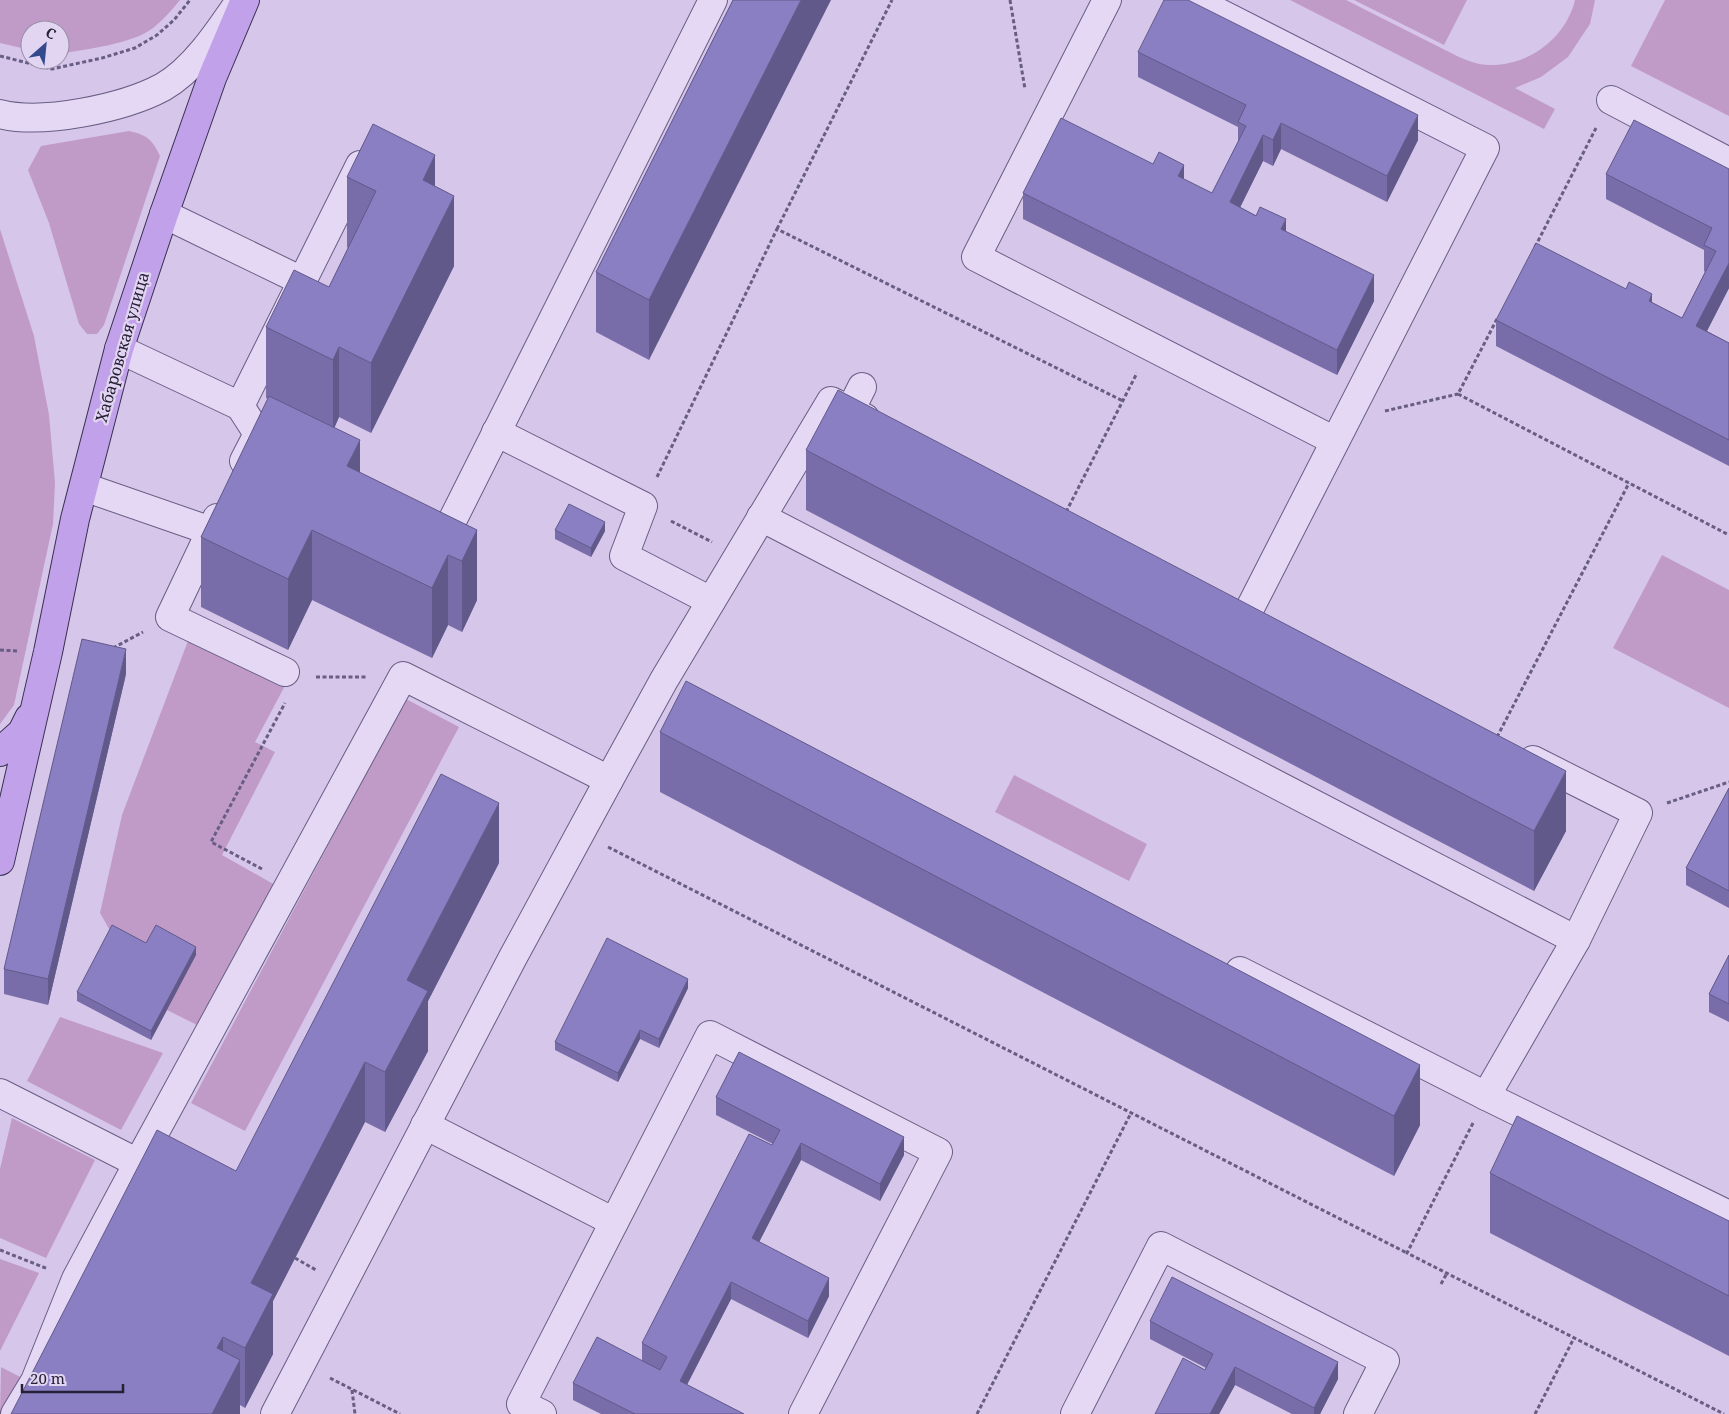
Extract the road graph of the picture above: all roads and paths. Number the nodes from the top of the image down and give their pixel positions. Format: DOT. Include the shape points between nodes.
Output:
graph roads {
  1 [pos="190,0"];
  2 [pos="240,0"];
  3 [pos="245,0"];
  4 [pos="713,0"];
  5 [pos="892,0"];
  6 [pos="1010,0"];
  7 [pos="1107,0"];
  8 [pos="1194,0"];
  9 [pos="0,56"];
  10 [pos="1026,96"];
  11 [pos="1611,100"];
  12 [pos="0,114"];
  13 [pos="1729,162"];
  14 [pos="360,165"];
  15 [pos="164,214"];
  16 [pos="777,229"];
  17 [pos="1535,247"];
  18 [pos="302,281"];
  19 [pos="1499,316"];
  20 [pos="1151,346"];
  21 [pos="119,349"];
  22 [pos="1458,394"];
  23 [pos="1123,401"];
  24 [pos="1411,405"];
  25 [pos="240,406"];
  26 [pos="885,429"];
  27 [pos="496,432"];
  28 [pos="258,434"];
  29 [pos="1336,441"];
  30 [pos="283,448"];
  31 [pos="1629,483"];
  32 [pos="84,487"];
  33 [pos="643,506"];
  34 [pos="402,512"];
  35 [pos="761,517"];
  36 [pos="1062,519"];
  37 [pos="210,531"];
  38 [pos="1729,535"];
  39 [pos="738,555"];
  40 [pos="711,601"];
  41 [pos="1247,614"];
  42 [pos="170,617"];
  43 [pos="112,649"];
  44 [pos="0,650"];
  45 [pos="21,651"];
  46 [pos="292,675"];
  47 [pos="403,676"];
  48 [pos="36,705"];
  49 [pos="1495,740"];
  50 [pos="0,752"];
  51 [pos="609,780"];
  52 [pos="1729,782"];
  53 [pos="1638,813"];
  54 [pos="581,833"];
  55 [pos="0,861"];
  56 [pos="289,883"];
  57 [pos="1576,940"];
  58 [pos="1221,962"];
  59 [pos="0,1093"];
  60 [pos="1486,1096"];
  61 [pos="1131,1113"];
  62 [pos="425,1125"];
  63 [pos="138,1163"];
  64 [pos="1729,1215"];
  65 [pos="614,1222"];
  66 [pos="0,1250"];
  67 [pos="1408,1253"];
  68 [pos="1447,1273"];
  69 [pos="76,1279"];
  70 [pos="1442,1284"];
  71 [pos="1574,1338"];
  72 [pos="302,1363"];
  73 [pos="352,1389"];
  74 [pos="15,1414"];
  75 [pos="275,1414"];
  76 [pos="354,1414"];
  77 [pos="400,1414"];
  78 [pos="542,1414"];
  79 [pos="804,1414"];
  80 [pos="977,1414"];
  81 [pos="1075,1414"];
  82 [pos="1358,1414"];
  83 [pos="1536,1414"];
  84 [pos="1724,1414"];
  1 -- 9 [label="path" via="158,36 135,48 102,58 52,69"];
  2 -- 12 [label="lane" via="195,62 164,86 127,102 83,113 42,118"];
  3 -- 15 [label="main road, Хабаровская улица" via="212,78"];
  4 -- 27 [label="lane"];
  5 -- 16 [label="path"];
  6 -- 10 [label="path"];
  7 -- 20 [label="lane" via="976,257"];
  8 -- 29 [label="lane" via="1485,148"];
  11 -- 13 [label="lane"];
  11 -- 17 [label="path"];
  14 -- 18 [label="lane"];
  15 -- 18 [label="lane"];
  15 -- 21 [label="main road, Хабаровская улица"];
  16 -- 23 [label="path"];
  16 -- 33 [label="path"];
  18 -- 25 [label="lane"];
  19 -- 22 [label="path"];
  20 -- 23 [label="path"];
  20 -- 29 [label="lane"];
  21 -- 25 [label="lane"];
  21 -- 32 [label="main road, Хабаровская улица"];
  22 -- 24 [label="path"];
  22 -- 31 [label="path"];
  23 -- 36 [label="path"];
  25 -- 28 [label="lane"];
  26 -- 35 [label="lane" via="856,399 831,401"];
  27 -- 33 [label="lane"];
  27 -- 34 [label="lane" via="445,535"];
  28 -- 30 [label="lane"];
  28 -- 37 [label="lane"];
  29 -- 41 [label="lane"];
  31 -- 38 [label="path"];
  31 -- 49 [label="path"];
  32 -- 37 [label="lane"];
  32 -- 48 [label="main road, Хабаровская улица"];
  33 -- 39 [label="path"];
  33 -- 40 [label="lane" via="624,556"];
  35 -- 39 [label="lane"];
  35 -- 57 [label="lane"];
  37 -- 42 [label="lane"];
  39 -- 40 [label="lane"];
  40 -- 51 [label="lane" via="673,685"];
  42 -- 43 [label="path"];
  42 -- 46 [label="lane"];
  44 -- 45 [label="path"];
  46 -- 47 [label="path"];
  46 -- 56 [label="path" via="211,842"];
  47 -- 51 [label="lane"];
  47 -- 56 [label="lane"];
  48 -- 50 [label="main road, Хабаровская улица" via="22,732"];
  48 -- 55 [label="main road, Хабаровская улица"];
  49 -- 53 [label="lane"];
  51 -- 54 [label="lane"];
  52 -- 53 [label="path"];
  53 -- 57 [label="lane"];
  54 -- 61 [label="path"];
  54 -- 62 [label="lane"];
  56 -- 63 [label="lane"];
  57 -- 60 [label="lane"];
  58 -- 60 [label="lane"];
  59 -- 63 [label="lane"];
  60 -- 64 [label="lane"];
  60 -- 67 [label="path"];
  61 -- 67 [label="path"];
  61 -- 80 [label="path"];
  62 -- 65 [label="lane"];
  62 -- 72 [label="lane"];
  63 -- 69 [label="lane"];
  65 -- 78 [label="lane" via="521,1404"];
  65 -- 79 [label="lane" via="710,1035 938,1152"];
  66 -- 69 [label="path"];
  67 -- 68 [label="path"];
  68 -- 70 [label="path"];
  68 -- 71 [label="path"];
  69 -- 74 [label="lane" via="35,1381"];
  71 -- 83 [label="path"];
  71 -- 84 [label="path"];
  72 -- 73 [label="path"];
  72 -- 75 [label="lane"];
  73 -- 76 [label="path"];
  73 -- 77 [label="path"];
  81 -- 82 [label="lane" via="1161,1246 1385,1361"];
}
